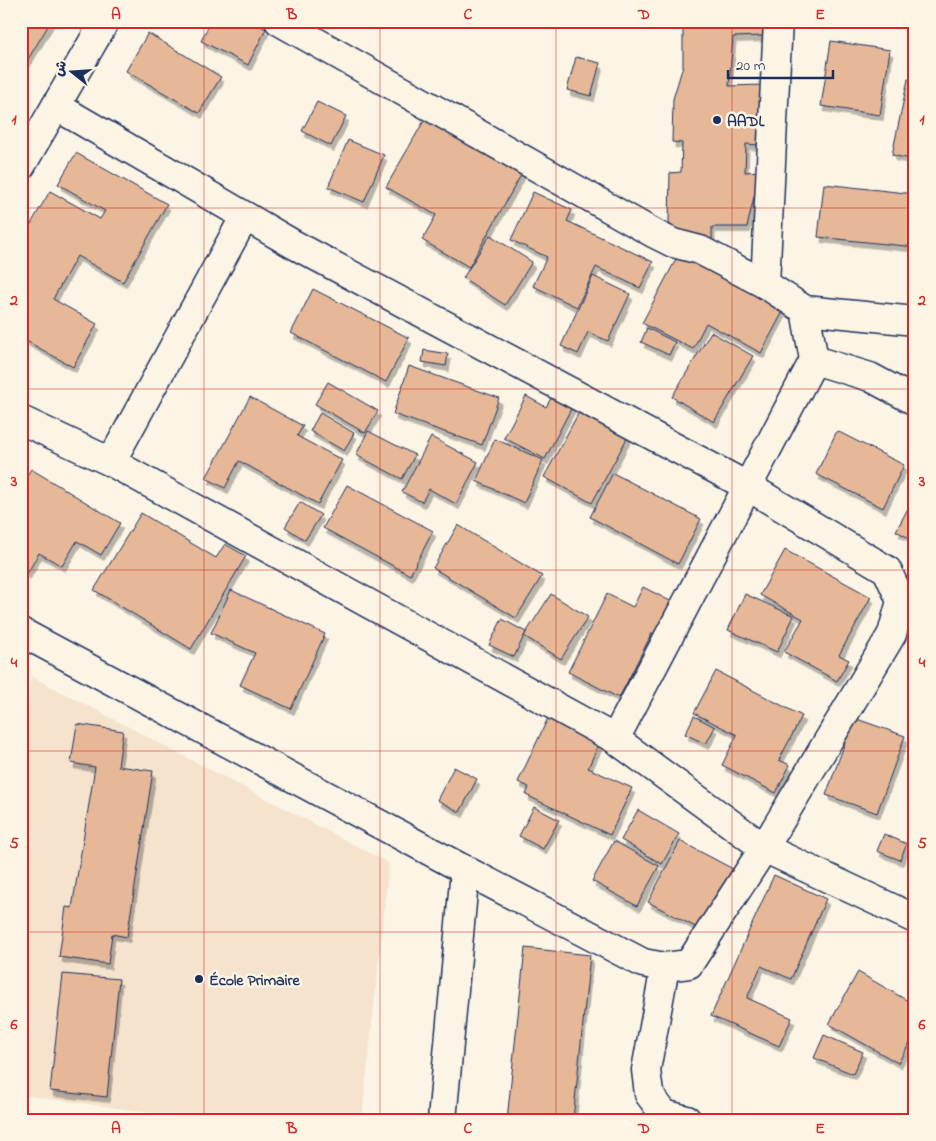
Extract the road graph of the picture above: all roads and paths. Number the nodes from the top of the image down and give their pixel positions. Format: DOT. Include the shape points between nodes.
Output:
graph roads {
  1 [pos="106,21"];
  2 [pos="279,21"];
  3 [pos="778,21"];
  4 [pos="56,106"];
  5 [pos="21,166"];
  6 [pos="245,216"];
  7 [pos="765,284"];
  8 [pos="805,310"];
  9 [pos="915,321"];
  10 [pos="814,360"];
  11 [pos="915,401"];
  12 [pos="21,420"];
  13 [pos="111,462"];
  14 [pos="747,486"];
  15 [pos="21,632"];
  16 [pos="615,739"];
  17 [pos="764,848"];
  18 [pos="465,870"];
  19 [pos="915,919"];
  20 [pos="665,967"];
  21 [pos="442,1120"];
  22 [pos="687,1120"];
  1 -- 4 [label="street"];
  2 -- 7 [label="street" via="655,234 700,250"];
  3 -- 7 [label="street"];
  4 -- 5 [label="street"];
  4 -- 6 [label="street"];
  6 -- 13 [label="street"];
  6 -- 14 [label="street"];
  7 -- 8 [label="street"];
  8 -- 9 [label="street"];
  8 -- 10 [label="street"];
  10 -- 11 [label="street" via="870,376"];
  10 -- 14 [label="street"];
  12 -- 13 [label="street"];
  13 -- 16 [label="street"];
  14 -- 16 [label="street"];
  14 -- 17 [label="street" via="887,570 901,601 892,634"];
  15 -- 18 [label="street"];
  16 -- 17 [label="street"];
  17 -- 19 [label="street"];
  17 -- 20 [label="street" via="689,964"];
  18 -- 20 [label="street" via="643,963"];
  18 -- 21 [label="street"];
  20 -- 22 [label="street" via="646,1070 649,1094 664,1114"];
}
